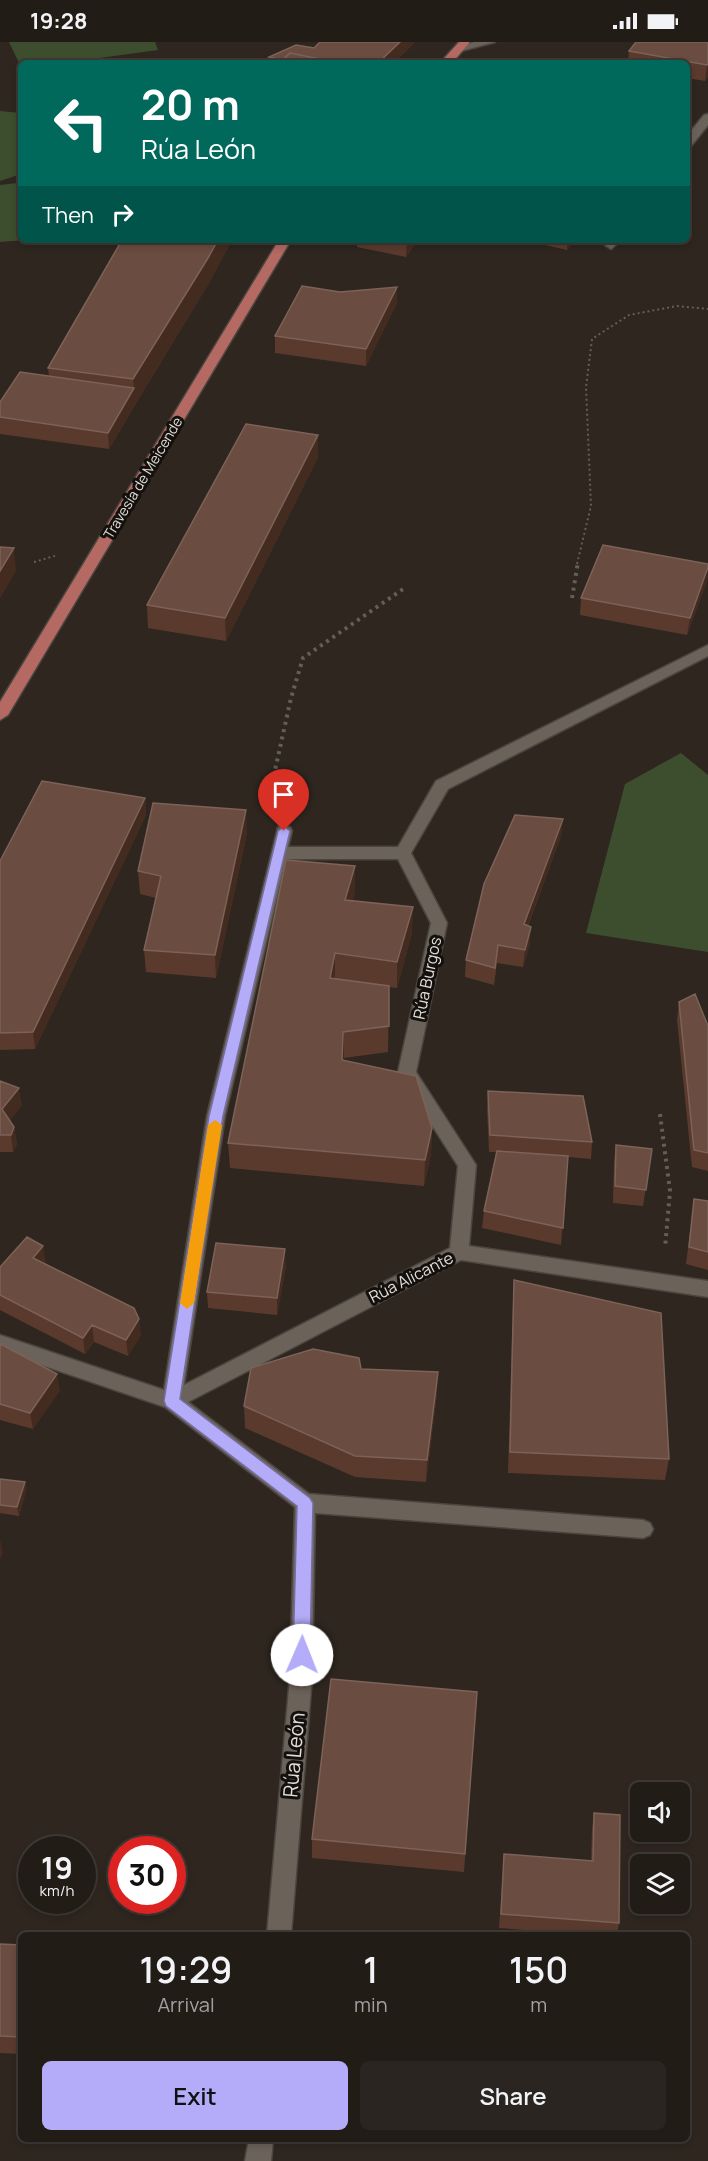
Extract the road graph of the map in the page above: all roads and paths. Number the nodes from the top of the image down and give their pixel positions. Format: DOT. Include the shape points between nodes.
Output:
graph roads {
  1 [pos="490,42"];
  2 [pos="463,45"];
  3 [pos="449,60"];
  4 [pos="708,117"];
  5 [pos="690,140"];
  6 [pos="283,243"];
  7 [pos="708,309"];
  8 [pos="406,587"];
  9 [pos="572,598"];
  10 [pos="708,650"];
  11 [pos="0,715"];
  12 [pos="284,831"];
  13 [pos="279,853"];
  14 [pos="404,853"];
  15 [pos="660,1114"];
  16 [pos="459,1252"];
  17 [pos="663,1282"];
  18 [pos="708,1289"];
  19 [pos="0,1343"];
  20 [pos="172,1401"];
  21 [pos="305,1503"];
  22 [pos="643,1529"];
  23 [pos="279,1932"];
  24 [pos="261,2142"];
  25 [pos="258,2161"];
  1 -- 2 [label="street"];
  2 -- 3 [label="main road"];
  4 -- 5 [label="street"];
  6 -- 11 [label="main road, Travesía de Meicende"];
  7 -- 9 [label="path" via="677,306 628,315 592,339 586,387 591,506"];
  8 -- 12 [label="path" via="303,658 270,793"];
  10 -- 14 [label="street" via="442,785"];
  12 -- 13 [label="street"];
  13 -- 14 [label="street"];
  13 -- 20 [label="street" via="216,1116"];
  14 -- 16 [label="street, Rúa Burgos" via="439,923 407,1072 468,1166"];
  15 -- 17 [label="path" via="670,1191"];
  16 -- 17 [label="street, Rúa Alicante"];
  16 -- 20 [label="street, Rúa Alicante"];
  17 -- 18 [label="street, Rúa Alicante"];
  19 -- 20 [label="street"];
  20 -- 21 [label="street"];
  21 -- 22 [label="street"];
  21 -- 23 [label="street, Rúa León" via="301,1677"];
  24 -- 25 [label="street"];
}
